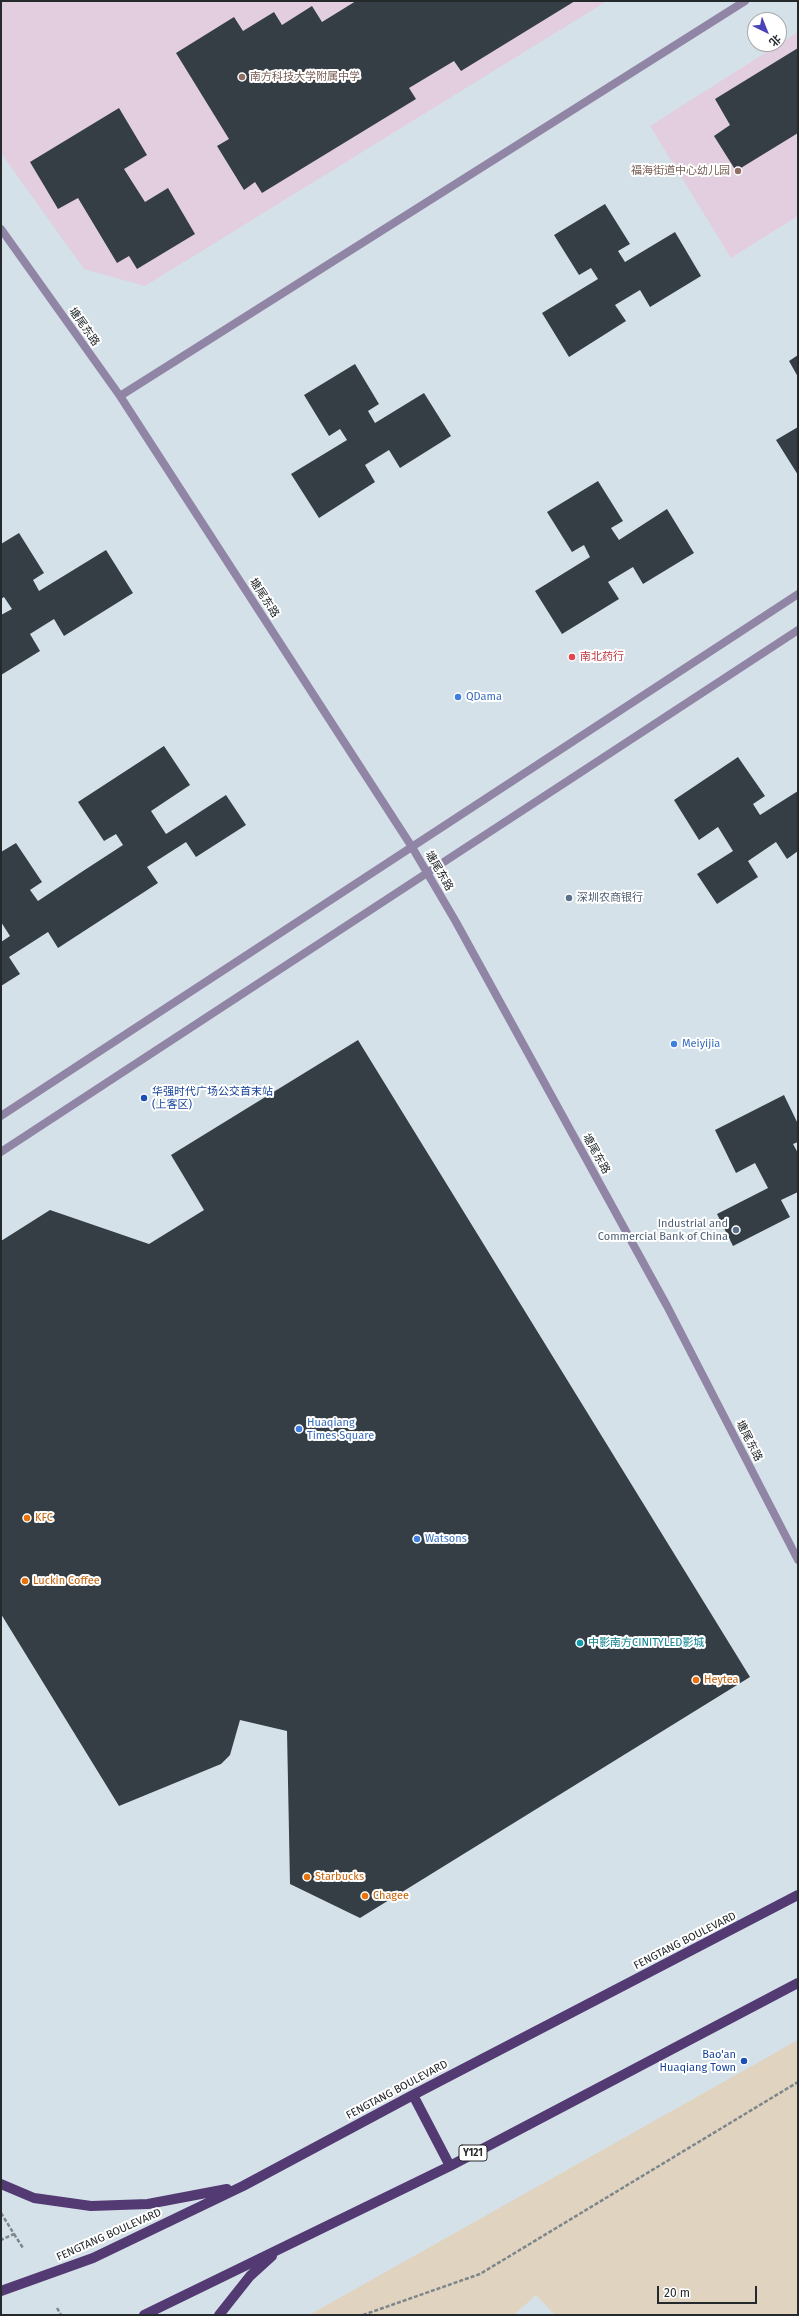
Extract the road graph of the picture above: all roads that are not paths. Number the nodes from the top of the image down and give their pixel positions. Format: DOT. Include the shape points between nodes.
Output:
graph roads {
  1 [pos="745,1"];
  2 [pos="1,229"];
  3 [pos="120,396"];
  4 [pos="798,594"];
  5 [pos="798,630"];
  6 [pos="412,847"];
  7 [pos="427,873"];
  8 [pos="1,1116"];
  9 [pos="1,1152"];
  10 [pos="798,1560"];
  11 [pos="798,1895"];
  12 [pos="798,1983"];
  13 [pos="413,2095"];
  14 [pos="450,2166"];
  15 [pos="1,2184"];
  16 [pos="243,2186"];
  17 [pos="282,2247"];
  18 [pos="1,2291"];
  19 [pos="144,2315"];
  20 [pos="219,2315"];
  1 -- 3 [label="street"];
  2 -- 3 [label="street, 塘尾东路"];
  3 -- 6 [label="street, 塘尾东路"];
  4 -- 6 [label="street"];
  5 -- 7 [label="street"];
  6 -- 7 [label="street, 塘尾东路"];
  6 -- 8 [label="street"];
  7 -- 9 [label="street"];
  7 -- 10 [label="street, 塘尾东路" via="667,1306"];
  11 -- 13 [label="main road, FENGTANG BOULEVARD"];
  12 -- 14 [label="main road, Y121"];
  13 -- 14 [label="main road"];
  13 -- 16 [label="main road, FENGTANG BOULEVARD"];
  14 -- 17 [label="main road, Y121"];
  15 -- 16 [label="main road" via="34,2198 91,2206 148,2204"];
  16 -- 18 [label="main road, FENGTANG BOULEVARD" via="93,2258"];
  17 -- 19 [label="main road, Y121"];
  17 -- 20 [label="main road" via="250,2276"];
}
